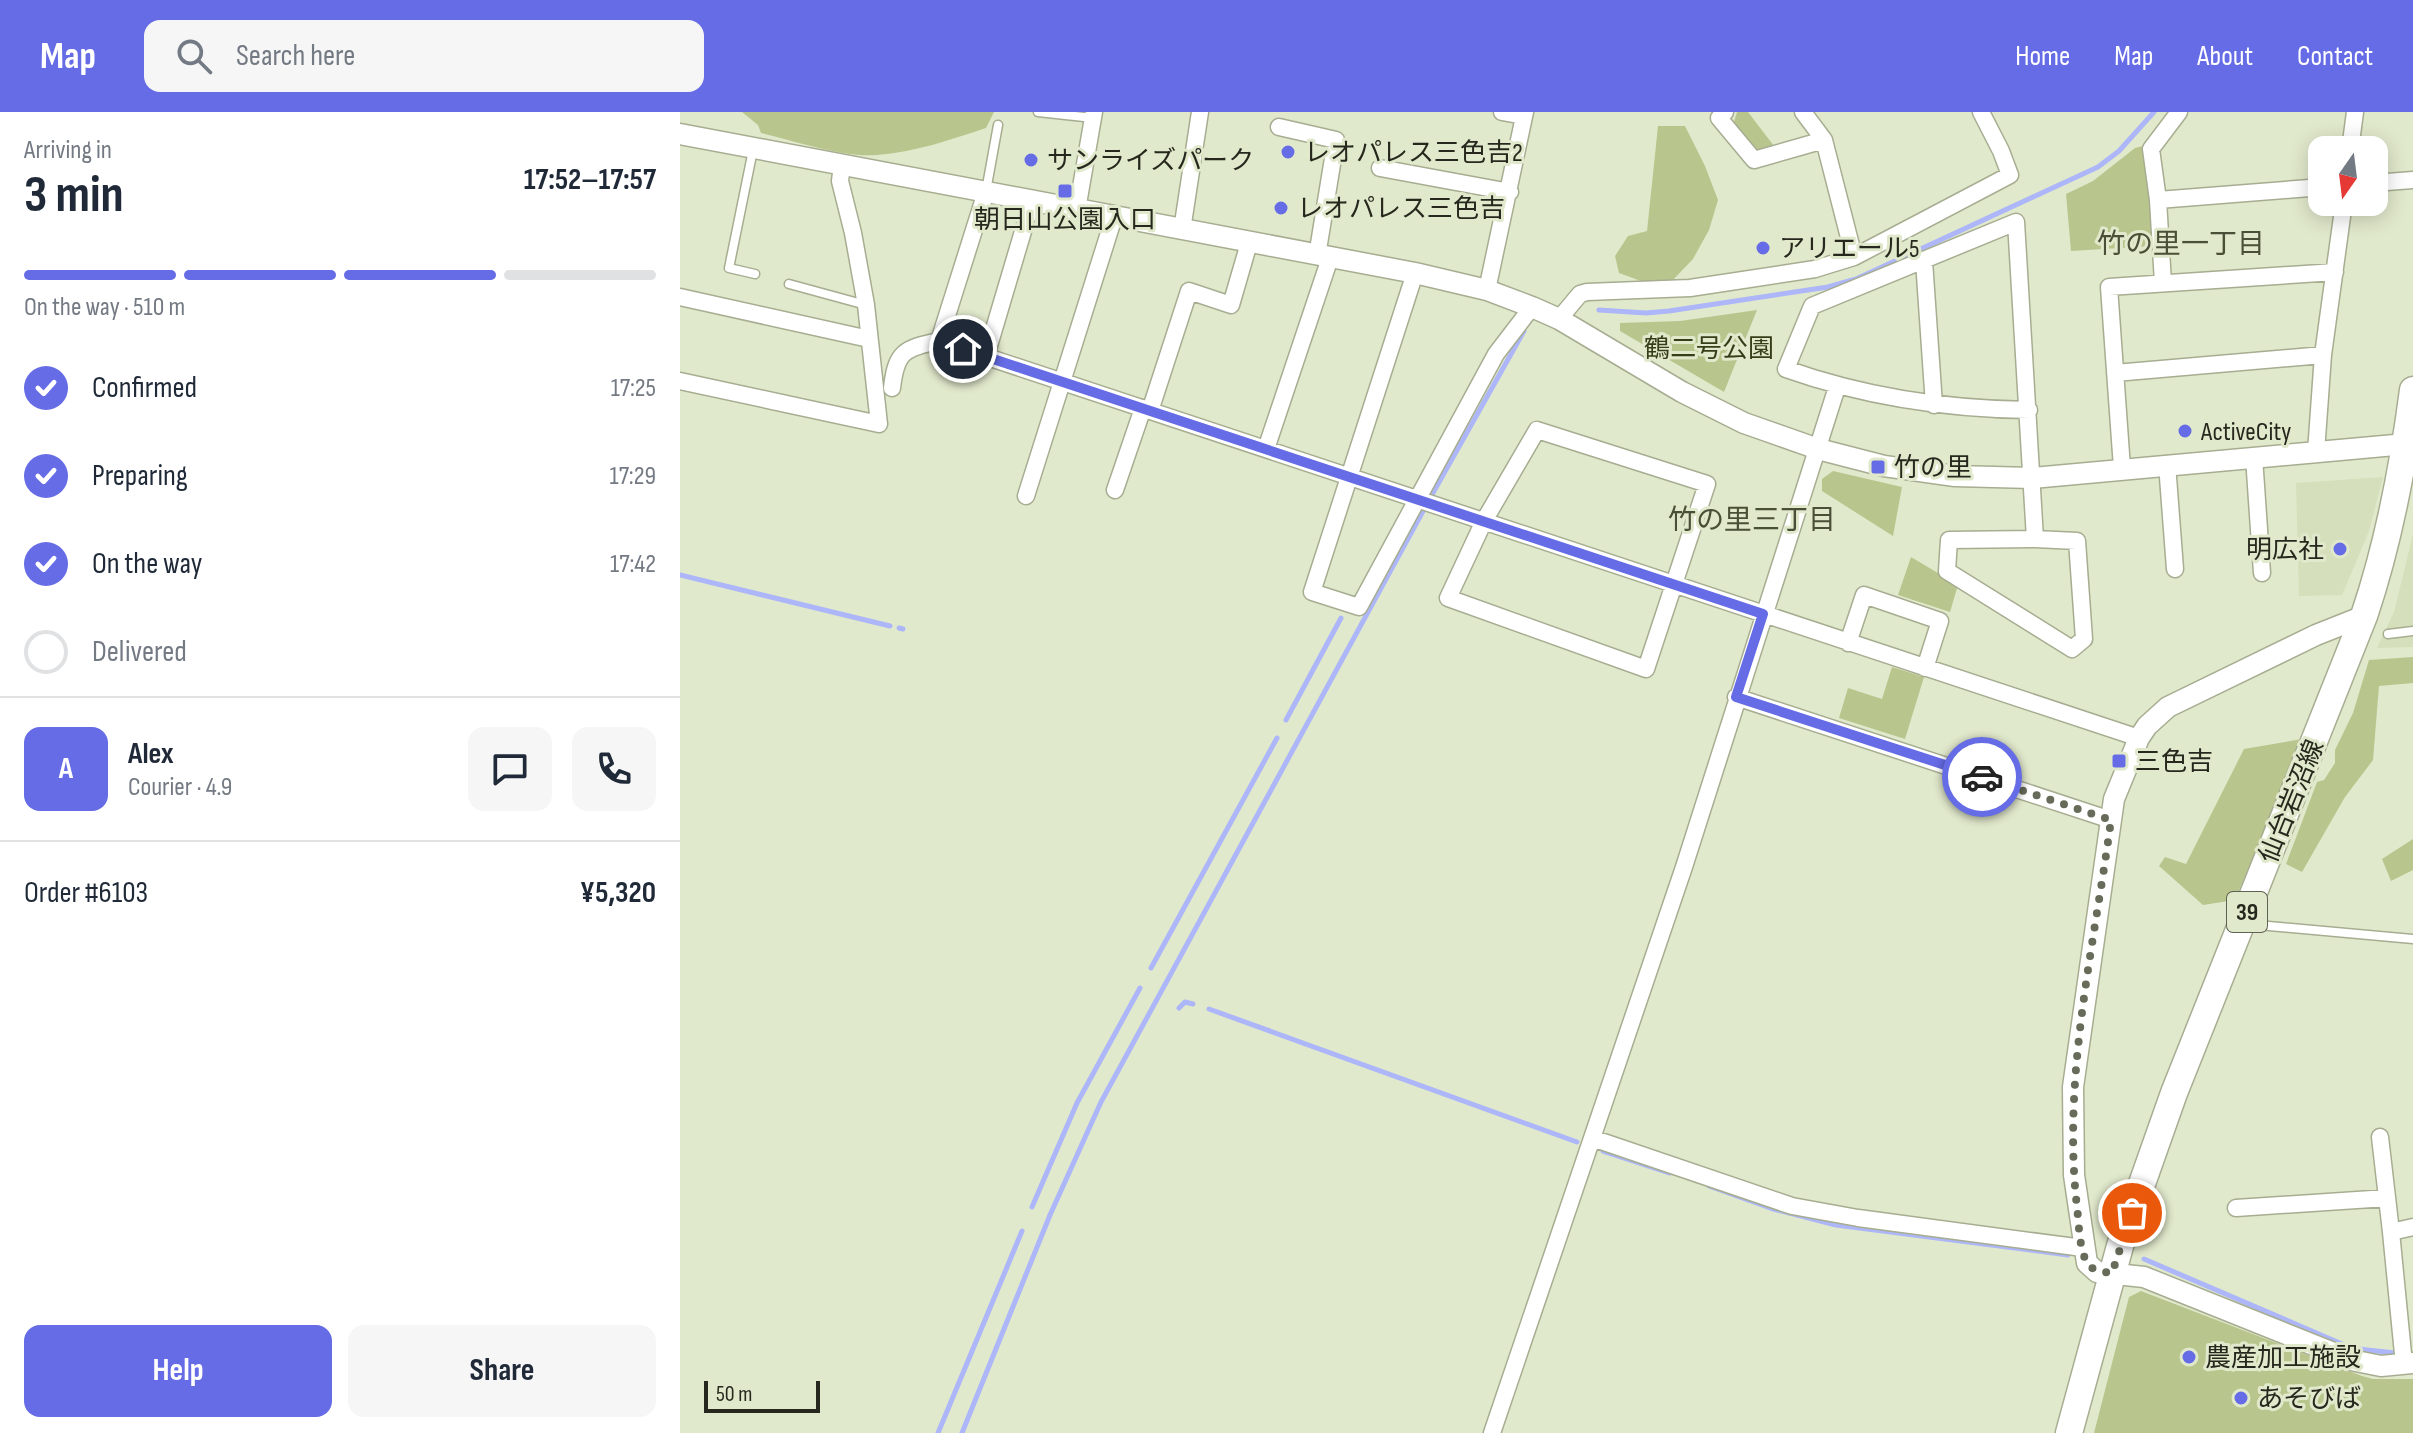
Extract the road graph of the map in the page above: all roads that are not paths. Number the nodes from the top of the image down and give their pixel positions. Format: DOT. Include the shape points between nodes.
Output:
graph roads {
  1 [pos="1038,112"];
  2 [pos="1200,112"];
  3 [pos="1502,112"];
  4 [pos="1725,112"];
  5 [pos="1803,112"];
  6 [pos="1981,112"];
  7 [pos="2179,112"];
  8 [pos="2355,112"];
  9 [pos="1524,114"];
  10 [pos="1093,115"];
  11 [pos="998,125"];
  12 [pos="1279,127"];
  13 [pos="680,134"];
  14 [pos="2352,136"];
  15 [pos="1824,140"];
  16 [pos="754,149"];
  17 [pos="842,165"];
  18 [pos="1380,168"];
  19 [pos="2413,180"];
  20 [pos="2388,182"];
  21 [pos="2308,188"];
  22 [pos="986,192"];
  23 [pos="1510,192"];
  24 [pos="2158,200"];
  25 [pos="1032,201"];
  26 [pos="1077,210"];
  27 [pos="2342,216"];
  28 [pos="1114,217"];
  29 [pos="1182,230"];
  30 [pos="1249,243"];
  31 [pos="1323,257"];
  32 [pos="1854,257"];
  33 [pos="1924,261"];
  34 [pos="2335,272"];
  35 [pos="1415,273"];
  36 [pos="755,274"];
  37 [pos="2163,283"];
  38 [pos="789,284"];
  39 [pos="1487,290"];
  40 [pos="680,297"];
  41 [pos="866,305"];
  42 [pos="1532,307"];
  43 [pos="1559,319"];
  44 [pos="869,339"];
  45 [pos="939,341"];
  46 [pos="2323,355"];
  47 [pos="986,356"];
  48 [pos="2115,373"];
  49 [pos="680,381"];
  50 [pos="1062,382"];
  51 [pos="1837,387"];
  52 [pos="892,388"];
  53 [pos="2413,390"];
  54 [pos="1934,405"];
  55 [pos="1147,410"];
  56 [pos="2029,410"];
  57 [pos="2410,444"];
  58 [pos="1266,449"];
  59 [pos="1818,449"];
  60 [pos="2316,452"];
  61 [pos="2254,457"];
  62 [pos="2167,464"];
  63 [pos="2122,468"];
  64 [pos="1349,476"];
  65 [pos="2032,478"];
  66 [pos="1115,490"];
  67 [pos="1026,496"];
  68 [pos="1425,501"];
  69 [pos="1484,521"];
  70 [pos="2035,539"];
  71 [pos="2175,569"];
  72 [pos="2262,573"];
  73 [pos="1673,585"];
  74 [pos="1763,614"];
  75 [pos="2364,616"];
  76 [pos="2413,631"];
  77 [pos="2388,634"];
  78 [pos="1848,643"];
  79 [pos="1925,668"];
  80 [pos="1736,697"];
  81 [pos="2139,738"];
  82 [pos="2111,820"];
  83 [pos="2242,923"];
  84 [pos="2413,939"];
  85 [pos="2380,1137"];
  86 [pos="1592,1138"];
  87 [pos="2387,1198"];
  88 [pos="2236,1208"];
  89 [pos="2413,1227"];
  90 [pos="2391,1232"];
  91 [pos="2083,1248"];
  92 [pos="2112,1273"];
  93 [pos="2408,1364"];
  94 [pos="1492,1433"];
  95 [pos="2069,1433"];
  1 -- 10 [label="lane"];
  2 -- 29 [label="street"];
  3 -- 9 [label="street"];
  4 -- 15 [label="street" via="1719,118 1754,160"];
  5 -- 15 [label="street"];
  6 -- 32 [label="street" via="2010,175"];
  7 -- 24 [label="street" via="2151,149"];
  8 -- 14 [label="street"];
  9 -- 23 [label="street"];
  10 -- 26 [label="street"];
  11 -- 22 [label="lane"];
  12 -- 31 [label="street" via="1336,140"];
  13 -- 16 [label="street"];
  15 -- 32 [label="street"];
  16 -- 17 [label="street"];
  16 -- 36 [label="lane" via="729,268"];
  17 -- 22 [label="street"];
  17 -- 41 [label="street" via="840,181"];
  18 -- 23 [label="street"];
  19 -- 20 [label="street"];
  21 -- 24 [label="street"];
  22 -- 25 [label="street"];
  22 -- 45 [label="street"];
  23 -- 39 [label="street"];
  24 -- 37 [label="street"];
  25 -- 26 [label="street"];
  25 -- 47 [label="street"];
  26 -- 28 [label="street"];
  27 -- 34 [label="street"];
  28 -- 29 [label="street"];
  28 -- 50 [label="street"];
  29 -- 30 [label="street"];
  30 -- 31 [label="street"];
  30 -- 55 [label="street" via="1231,305 1189,291"];
  31 -- 35 [label="street"];
  31 -- 58 [label="street"];
  32 -- 43 [label="street" via="1801,272 1690,288 1587,292"];
  33 -- 51 [label="street" via="1812,306 1786,369"];
  33 -- 54 [label="street"];
  33 -- 56 [label="street" via="2016,222"];
  34 -- 37 [label="street"];
  34 -- 46 [label="street"];
  35 -- 39 [label="street"];
  35 -- 64 [label="street"];
  37 -- 48 [label="street" via="2109,287"];
  38 -- 41 [label="lane"];
  39 -- 42 [label="street"];
  40 -- 44 [label="street"];
  41 -- 44 [label="street"];
  42 -- 43 [label="street"];
  42 -- 68 [label="street" via="1496,354 1457,422"];
  43 -- 59 [label="street" via="1744,423"];
  44 -- 49 [label="street" via="879,424"];
  45 -- 47 [label="street"];
  45 -- 52 [label="street" via="911,347 900,356"];
  46 -- 48 [label="street"];
  46 -- 60 [label="street"];
  47 -- 50 [label="street"];
  48 -- 63 [label="street"];
  50 -- 55 [label="street"];
  50 -- 67 [label="street"];
  51 -- 54 [label="street"];
  51 -- 59 [label="street"];
  53 -- 57 [label="main road, 仙台岩沼線 / 39"];
  54 -- 56 [label="street"];
  55 -- 58 [label="street"];
  55 -- 66 [label="street"];
  56 -- 65 [label="street"];
  57 -- 60 [label="street"];
  57 -- 75 [label="main road, 仙台岩沼線 / 39"];
  58 -- 64 [label="street"];
  59 -- 65 [label="street" via="1916,471"];
  59 -- 74 [label="street"];
  60 -- 61 [label="street"];
  61 -- 62 [label="street"];
  61 -- 72 [label="street"];
  62 -- 63 [label="street"];
  62 -- 71 [label="street"];
  63 -- 65 [label="street"];
  64 -- 68 [label="street"];
  64 -- 68 [label="street" via="1312,592 1359,607"];
  65 -- 70 [label="street"];
  68 -- 69 [label="street"];
  69 -- 73 [label="street"];
  69 -- 73 [label="street" via="1448,598 1646,669"];
  69 -- 73 [label="street" via="1537,430 1707,484"];
  70 -- 70 [label="street" via="2077,541 2084,639 2072,649 1947,571 1949,540"];
  73 -- 74 [label="street"];
  74 -- 78 [label="street"];
  74 -- 80 [label="street"];
  75 -- 81 [label="street" via="2168,707"];
  75 -- 83 [label="main road, 仙台岩沼線 / 39"];
  76 -- 77 [label="lane"];
  78 -- 79 [label="street"];
  78 -- 79 [label="street" via="1864,595 1940,621"];
  79 -- 81 [label="street"];
  80 -- 82 [label="street"];
  80 -- 86 [label="street"];
  81 -- 82 [label="street"];
  82 -- 91 [label="street" via="2073,1087 2074,1175"];
  83 -- 84 [label="lane"];
  83 -- 92 [label="main road, 仙台岩沼線 / 39" via="2174,1093"];
  85 -- 87 [label="street"];
  86 -- 91 [label="street" via="1792,1206"];
  86 -- 94 [label="street"];
  87 -- 88 [label="street"];
  87 -- 90 [label="street"];
  89 -- 90 [label="street"];
  90 -- 93 [label="street"];
  91 -- 92 [label="street" via="2087,1263 2097,1272"];
  92 -- 93 [label="street" via="2144,1277 2351,1360"];
  92 -- 95 [label="main road, 仙台岩沼線 / 39"];
}
